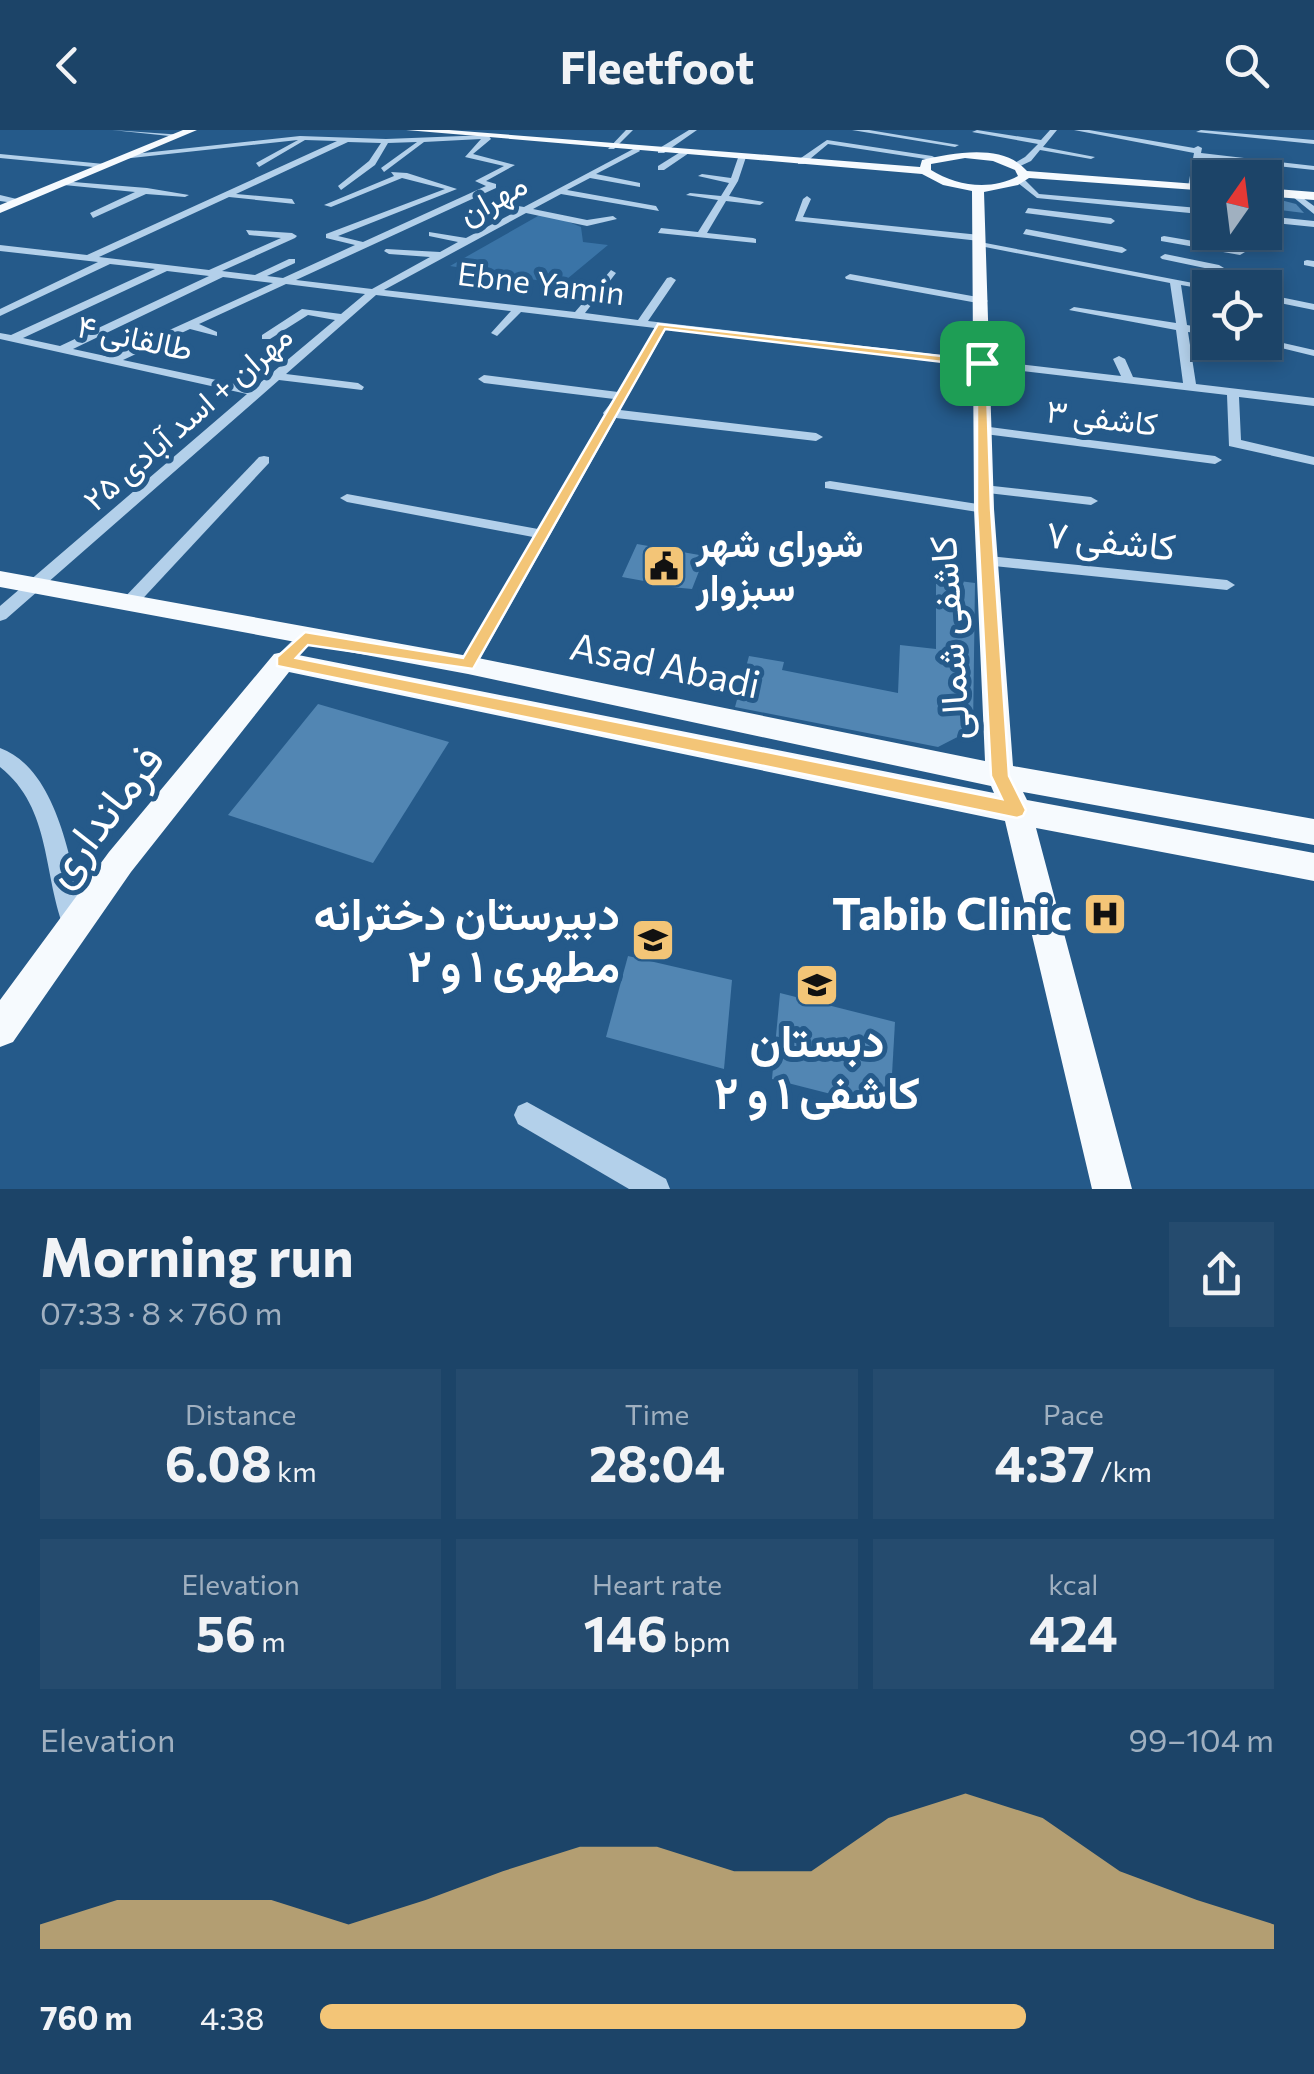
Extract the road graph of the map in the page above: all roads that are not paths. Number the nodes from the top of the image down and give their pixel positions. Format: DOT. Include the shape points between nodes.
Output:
graph roads {
  1 [pos="115,130"];
  2 [pos="192,130"];
  3 [pos="411,130"];
  4 [pos="630,130"];
  5 [pos="694,130"];
  6 [pos="855,130"];
  7 [pos="958,130"];
  8 [pos="1054,130"];
  9 [pos="1077,130"];
  10 [pos="976,131"];
  11 [pos="1200,131"];
  12 [pos="304,135"];
  13 [pos="179,136"];
  14 [pos="488,137"];
  15 [pos="346,139"];
  16 [pos="420,140"];
  17 [pos="256,141"];
  18 [pos="386,141"];
  19 [pos="131,142"];
  20 [pos="1314,142"];
  21 [pos="158,144"];
  22 [pos="1040,145"];
  23 [pos="611,147"];
  24 [pos="637,149"];
  25 [pos="952,150"];
  26 [pos="660,151"];
  27 [pos="685,153"];
  28 [pos="1197,153"];
  29 [pos="0,156"];
  30 [pos="982,156"];
  31 [pos="125,157"];
  32 [pos="742,157"];
  33 [pos="932,158"];
  34 [pos="1092,158"];
  35 [pos="586,160"];
  36 [pos="1196,160"];
  37 [pos="215,161"];
  38 [pos="801,162"];
  39 [pos="610,164"];
  40 [pos="260,165"];
  41 [pos="104,166"];
  42 [pos="661,168"];
  43 [pos="1314,168"];
  44 [pos="925,171"];
  45 [pos="1021,173"];
  46 [pos="590,175"];
  47 [pos="404,176"];
  48 [pos="702,176"];
  49 [pos="734,181"];
  50 [pos="64,183"];
  51 [pos="637,185"];
  52 [pos="978,187"];
  53 [pos="1192,187"];
  54 [pos="340,188"];
  55 [pos="558,188"];
  56 [pos="147,190"];
  57 [pos="1282,194"];
  58 [pos="185,195"];
  59 [pos="229,195"];
  60 [pos="690,195"];
  61 [pos="1296,195"];
  62 [pos="1037,196"];
  63 [pos="1314,196"];
  64 [pos="0,198"];
  65 [pos="723,199"];
  66 [pos="21,200"];
  67 [pos="807,200"];
  68 [pos="292,202"];
  69 [pos="488,202"];
  70 [pos="760,202"];
  71 [pos="328,204"];
  72 [pos="849,206"];
  73 [pos="656,209"];
  74 [pos="0,210"];
  75 [pos="524,210"];
  76 [pos="897,210"];
  77 [pos="1192,210"];
  78 [pos="1314,211"];
  79 [pos="1028,212"];
  80 [pos="93,215"];
  81 [pos="613,219"];
  82 [pos="1111,221"];
  83 [pos="1282,221"];
  84 [pos="844,224"];
  85 [pos="1314,224"];
  86 [pos="893,229"];
  87 [pos="661,231"];
  88 [pos="248,232"];
  89 [pos="1026,232"];
  90 [pos="432,234"];
  91 [pos="701,236"];
  92 [pos="1164,238"];
  93 [pos="753,241"];
  94 [pos="467,242"];
  95 [pos="980,242"];
  96 [pos="362,244"];
  97 [pos="0,248"];
  98 [pos="1122,250"];
  99 [pos="389,251"];
  100 [pos="1240,252"];
  101 [pos="1025,254"];
  102 [pos="441,256"];
  103 [pos="1166,257"];
  104 [pos="89,258"];
  105 [pos="108,261"];
  106 [pos="292,261"];
  107 [pos="165,268"];
  108 [pos="1219,268"];
  109 [pos="910,272"];
  110 [pos="215,274"];
  111 [pos="610,274"];
  112 [pos="255,278"];
  113 [pos="850,278"];
  114 [pos="671,280"];
  115 [pos="1175,280"];
  116 [pos="280,281"];
  117 [pos="1192,283"];
  118 [pos="904,287"];
  119 [pos="374,292"];
  120 [pos="1282,300"];
  121 [pos="983,301"];
  122 [pos="1314,306"];
  123 [pos="518,309"];
  124 [pos="1074,310"];
  125 [pos="0,313"];
  126 [pos="578,316"];
  127 [pos="343,318"];
  128 [pos="188,324"];
  129 [pos="641,324"];
  130 [pos="662,326"];
  131 [pos="1182,326"];
  132 [pos="1192,328"];
  133 [pos="497,333"];
  134 [pos="213,334"];
  135 [pos="266,336"];
  136 [pos="6,338"];
  137 [pos="1282,346"];
  138 [pos="61,350"];
  139 [pos="1314,353"];
  140 [pos="1119,358"];
  141 [pos="110,360"];
  142 [pos="982,363"];
  143 [pos="277,376"];
  144 [pos="484,379"];
  145 [pos="1129,381"];
  146 [pos="358,388"];
  147 [pos="1190,388"];
  148 [pos="258,393"];
  149 [pos="1233,393"];
  150 [pos="620,396"];
  151 [pos="1314,402"];
  152 [pos="610,413"];
  153 [pos="982,430"];
  154 [pos="816,437"];
  155 [pos="264,460"];
  156 [pos="1215,460"];
  157 [pos="1314,462"];
  158 [pos="830,485"];
  159 [pos="347,498"];
  160 [pos="984,499"];
  161 [pos="1092,501"];
  162 [pos="542,534"];
  163 [pos="988,562"];
  164 [pos="0,579"];
  165 [pos="38,585"];
  166 [pos="1227,585"];
  167 [pos="128,604"];
  168 [pos="0,616"];
  169 [pos="305,638"];
  170 [pos="283,662"];
  171 [pos="468,665"];
  172 [pos="0,756"];
  173 [pos="1000,776"];
  174 [pos="1017,810"];
  175 [pos="1314,832"];
  176 [pos="1314,867"];
  177 [pos="74,925"];
  178 [pos="0,1029"];
  179 [pos="527,1115"];
  180 [pos="656,1189"];
  181 [pos="1112,1189"];
  1 -- 13 [label="street"];
  2 -- 13 [label="main road"];
  3 -- 14 [label="main road"];
  4 -- 23 [label="street"];
  5 -- 26 [label="street"];
  6 -- 25 [label="street"];
  7 -- 25 [label="main road"];
  8 -- 22 [label="street"];
  9 -- 28 [label="street"];
  10 -- 22 [label="street"];
  10 -- 30 [label="main road"];
  11 -- 20 [label="street"];
  11 -- 28 [label="street"];
  12 -- 15 [label="street"];
  12 -- 17 [label="street"];
  12 -- 40 [label="street"];
  13 -- 21 [label="main road"];
  14 -- 16 [label="street"];
  14 -- 23 [label="main road"];
  14 -- 96 [label="street" via="468,156 511,166 479,181 493,186"];
  15 -- 18 [label="street"];
  15 -- 59 [label="street"];
  16 -- 18 [label="street"];
  16 -- 47 [label="street" via="384,170"];
  17 -- 31 [label="street"];
  17 -- 37 [label="street"];
  18 -- 54 [label="street" via="372,163"];
  19 -- 21 [label="street"];
  21 -- 31 [label="main road"];
  22 -- 34 [label="street"];
  22 -- 45 [label="street"];
  23 -- 24 [label="main road"];
  24 -- 26 [label="main road"];
  24 -- 39 [label="street, مهران"];
  25 -- 30 [label="main road"];
  25 -- 33 [label="main road"];
  26 -- 27 [label="main road"];
  27 -- 32 [label="main road"];
  27 -- 42 [label="street"];
  28 -- 36 [label="street"];
  28 -- 43 [label="street"];
  29 -- 41 [label="street"];
  30 -- 45 [label="main road"];
  31 -- 41 [label="main road"];
  32 -- 38 [label="main road"];
  32 -- 49 [label="street"];
  33 -- 38 [label="street" via="827,142"];
  33 -- 44 [label="main road"];
  35 -- 39 [label="street"];
  38 -- 44 [label="main road"];
  39 -- 46 [label="street, مهران"];
  41 -- 50 [label="main road"];
  44 -- 52 [label="main road"];
  45 -- 52 [label="main road" via="1004,186"];
  45 -- 53 [label="main road"];
  45 -- 62 [label="street"];
  46 -- 51 [label="street"];
  46 -- 55 [label="street, مهران"];
  47 -- 71 [label="street"];
  47 -- 96 [label="street" via="452,189 328,236"];
  48 -- 49 [label="street"];
  49 -- 65 [label="street"];
  50 -- 56 [label="street"];
  50 -- 66 [label="main road"];
  52 -- 95 [label="main road, کاشفی شمالی"];
  55 -- 73 [label="street"];
  55 -- 75 [label="street, مهران"];
  56 -- 58 [label="street"];
  56 -- 80 [label="street"];
  57 -- 61 [label="main road"];
  59 -- 68 [label="street"];
  59 -- 104 [label="street"];
  60 -- 65 [label="street"];
  61 -- 63 [label="main road"];
  61 -- 78 [label="street"];
  62 -- 77 [label="street"];
  62 -- 79 [label="street"];
  64 -- 66 [label="street"];
  65 -- 70 [label="street"];
  65 -- 91 [label="street"];
  66 -- 74 [label="main road"];
  67 -- 84 [label="street" via="798,220"];
  69 -- 75 [label="street"];
  72 -- 84 [label="street"];
  75 -- 81 [label="street" via="587,222"];
  75 -- 94 [label="street, مهران"];
  76 -- 86 [label="street"];
  79 -- 82 [label="street"];
  79 -- 89 [label="street"];
  83 -- 85 [label="street"];
  84 -- 86 [label="street"];
  86 -- 95 [label="street"];
  87 -- 91 [label="street"];
  88 -- 110 [label="street" via="292,236"];
  89 -- 98 [label="street"];
  89 -- 101 [label="street"];
  90 -- 94 [label="street"];
  91 -- 93 [label="street"];
  92 -- 100 [label="street"];
  94 -- 102 [label="street, مهران"];
  95 -- 101 [label="street"];
  95 -- 121 [label="main road, کاشفی شمالی"];
  96 -- 116 [label="street"];
  97 -- 104 [label="street, Ebne Yamin"];
  99 -- 102 [label="street"];
  101 -- 115 [label="street"];
  102 -- 119 [label="street, مهران"];
  103 -- 108 [label="street"];
  104 -- 105 [label="street, Ebne Yamin"];
  105 -- 107 [label="street, Ebne Yamin"];
  105 -- 125 [label="street"];
  106 -- 112 [label="street"];
  107 -- 110 [label="street, Ebne Yamin"];
  107 -- 136 [label="street"];
  109 -- 118 [label="street"];
  110 -- 112 [label="street, Ebne Yamin"];
  110 -- 138 [label="street"];
  111 -- 126 [label="street"];
  112 -- 116 [label="street, Ebne Yamin"];
  113 -- 118 [label="street"];
  114 -- 129 [label="street"];
  115 -- 117 [label="street"];
  115 -- 131 [label="street"];
  116 -- 119 [label="street, Ebne Yamin"];
  116 -- 128 [label="street"];
  118 -- 121 [label="street"];
  119 -- 123 [label="street, Ebne Yamin"];
  119 -- 127 [label="street, مهران + اسد آبادی ۲۵"];
  120 -- 122 [label="street"];
  121 -- 142 [label="main road, کاشفی شمالی"];
  123 -- 126 [label="street, Ebne Yamin"];
  123 -- 133 [label="street"];
  124 -- 131 [label="street"];
  126 -- 129 [label="street, Ebne Yamin"];
  127 -- 135 [label="street" via="306,312"];
  127 -- 143 [label="street, مهران + اسد آبادی ۲۵"];
  128 -- 134 [label="street"];
  128 -- 141 [label="street"];
  129 -- 130 [label="street, Ebne Yamin"];
  130 -- 142 [label="street, Ebne Yamin"];
  130 -- 150 [label="street"];
  131 -- 132 [label="street"];
  131 -- 147 [label="street"];
  136 -- 138 [label="street, طالقانی ۴"];
  137 -- 139 [label="street"];
  138 -- 141 [label="street, طالقانی ۴"];
  140 -- 145 [label="street"];
  141 -- 148 [label="street, طالقانی ۴"];
  142 -- 145 [label="street, Ebne Yamin"];
  142 -- 153 [label="main road, کاشفی شمالی"];
  143 -- 146 [label="street"];
  143 -- 148 [label="street, مهران + اسد آبادی ۲۵"];
  144 -- 150 [label="street"];
  145 -- 147 [label="street, Ebne Yamin"];
  147 -- 149 [label="street, Ebne Yamin"];
  148 -- 165 [label="street, مهران + اسد آبادی ۲۵"];
  149 -- 151 [label="street, Ebne Yamin"];
  149 -- 157 [label="street" via="1234,443"];
  150 -- 152 [label="street"];
  152 -- 154 [label="street"];
  152 -- 162 [label="street"];
  153 -- 156 [label="street, کاشفی ۳"];
  153 -- 160 [label="main road, کاشفی شمالی"];
  155 -- 167 [label="street"];
  158 -- 160 [label="street"];
  159 -- 162 [label="street"];
  160 -- 161 [label="street"];
  160 -- 163 [label="main road, کاشفی شمالی"];
  162 -- 171 [label="street"];
  163 -- 166 [label="street, کاشفی ۷"];
  163 -- 173 [label="main road, کاشفی شمالی"];
  164 -- 165 [label="main road, Asad Abadi"];
  165 -- 167 [label="main road, Asad Abadi"];
  165 -- 168 [label="street, مهران + اسد آبادی ۲۵"];
  167 -- 169 [label="main road, Asad Abadi"];
  169 -- 170 [label="street"];
  169 -- 171 [label="main road, Asad Abadi"];
  170 -- 174 [label="main road, Asad Abadi"];
  170 -- 177 [label="main road, فرمانداری"];
  171 -- 173 [label="main road, Asad Abadi"];
  172 -- 177 [label="street" via="18,766 42,800"];
  173 -- 174 [label="main road, کاشفی شمالی"];
  173 -- 175 [label="main road, Asad Abadi"];
  174 -- 176 [label="main road, Asad Abadi"];
  174 -- 181 [label="main road, کاشفی شمالی"];
  177 -- 178 [label="main road, فرمانداری"];
  179 -- 180 [label="street"];
}
